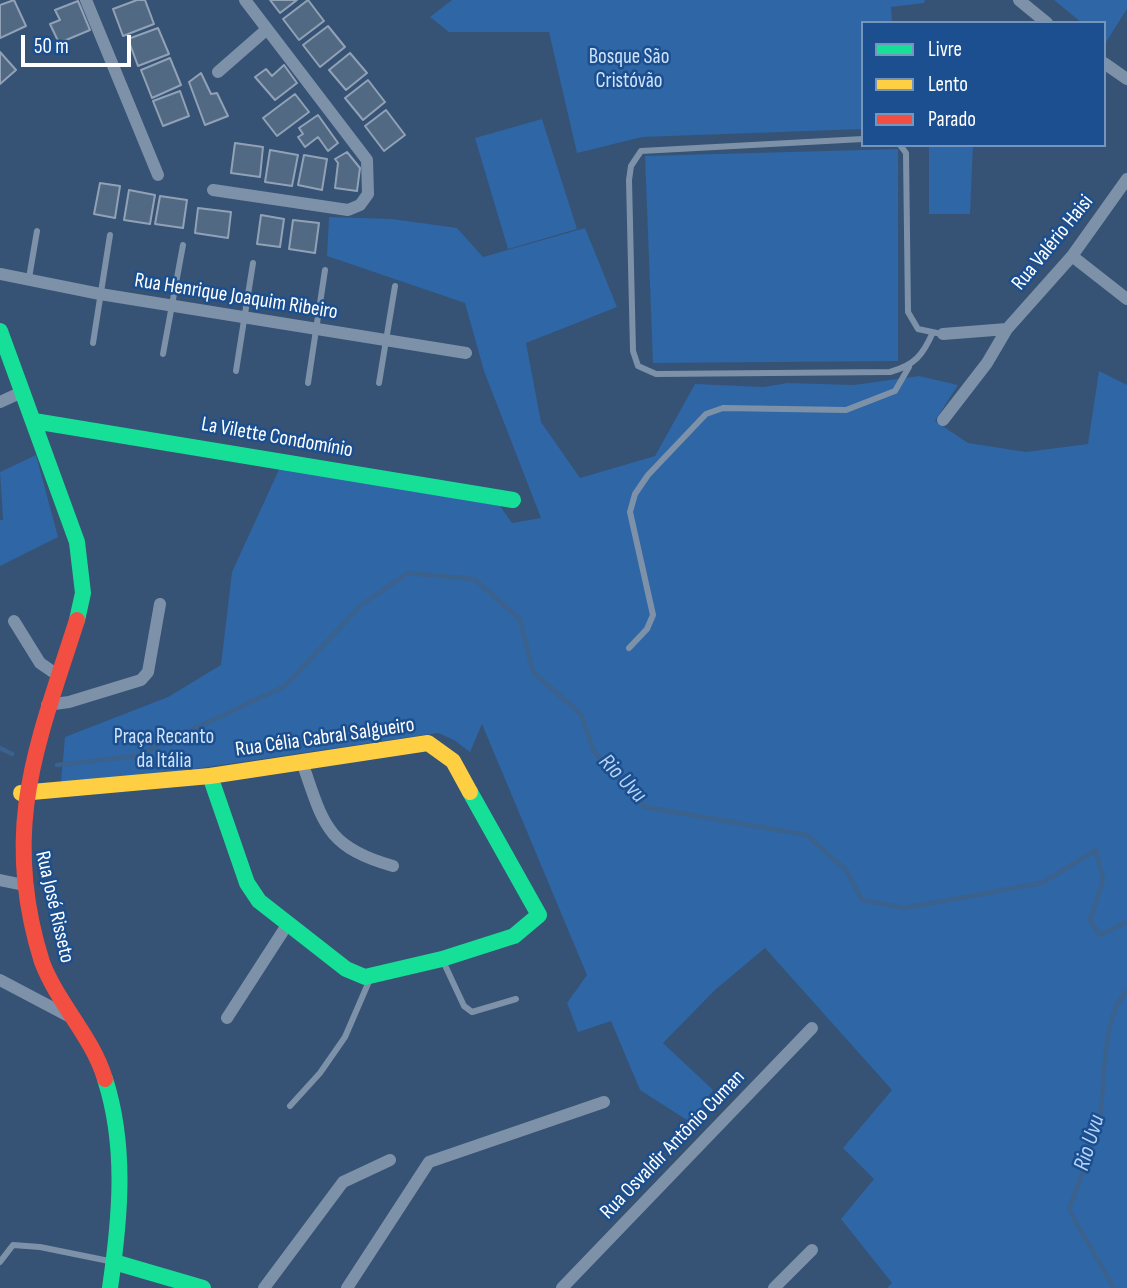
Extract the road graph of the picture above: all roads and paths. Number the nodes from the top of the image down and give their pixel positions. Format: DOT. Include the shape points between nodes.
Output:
graph roads {
  1 [pos="86,0"];
  2 [pos="245,0"];
  3 [pos="1018,0"];
  4 [pos="1044,21"];
  5 [pos="267,30"];
  6 [pos="1106,64"];
  7 [pos="218,72"];
  8 [pos="1127,79"];
  9 [pos="861,139"];
  10 [pos="902,147"];
  11 [pos="158,175"];
  12 [pos="1127,179"];
  13 [pos="213,190"];
  14 [pos="37,231"];
  15 [pos="110,235"];
  16 [pos="183,245"];
  17 [pos="1072,256"];
  18 [pos="253,263"];
  19 [pos="325,270"];
  20 [pos="0,274"];
  21 [pos="29,278"];
  22 [pos="396,286"];
  23 [pos="100,294"];
  24 [pos="1127,299"];
  25 [pos="172,306"];
  26 [pos="243,317"];
  27 [pos="1007,329"];
  28 [pos="315,330"];
  29 [pos="0,331"];
  30 [pos="938,333"];
  31 [pos="386,340"];
  32 [pos="93,343"];
  33 [pos="466,353"];
  34 [pos="163,354"];
  35 [pos="910,366"];
  36 [pos="236,371"];
  37 [pos="308,383"];
  38 [pos="379,383"];
  39 [pos="22,392"];
  40 [pos="0,402"];
  41 [pos="943,420"];
  42 [pos="34,421"];
  43 [pos="513,500"];
  44 [pos="160,604"];
  45 [pos="14,621"];
  46 [pos="628,648"];
  47 [pos="59,676"];
  48 [pos="47,705"];
  49 [pos="302,762"];
  50 [pos="210,776"];
  51 [pos="21,793"];
  52 [pos="393,866"];
  53 [pos="0,880"];
  54 [pos="24,885"];
  55 [pos="287,925"];
  56 [pos="442,959"];
  57 [pos="371,976"];
  58 [pos="0,980"];
  59 [pos="516,999"];
  60 [pos="227,1018"];
  61 [pos="79,1022"];
  62 [pos="812,1028"];
  63 [pos="604,1102"];
  64 [pos="290,1106"];
  65 [pos="390,1160"];
  66 [pos="812,1250"];
  67 [pos="0,1262"];
  68 [pos="114,1262"];
  69 [pos="184,1285"];
  70 [pos="110,1288"];
  71 [pos="203,1288"];
  72 [pos="264,1288"];
  73 [pos="347,1288"];
  74 [pos="562,1288"];
  75 [pos="774,1288"];
  1 -- 11 [label="street"];
  2 -- 5 [label="street"];
  3 -- 4 [label="street"];
  5 -- 7 [label="street"];
  5 -- 13 [label="street" via="367,160 368,194 360,205 348,210"];
  6 -- 8 [label="street"];
  9 -- 35 [label="lane" via="641,151 631,166 629,180 634,351 638,366 656,374 890,372"];
  10 -- 30 [label="lane" via="906,153 908,313 918,329"];
  12 -- 17 [label="street, Rua Valério Haisi"];
  14 -- 21 [label="lane"];
  15 -- 23 [label="lane"];
  16 -- 25 [label="lane"];
  17 -- 24 [label="street"];
  17 -- 27 [label="street, Rua Valério Haisi"];
  18 -- 26 [label="lane"];
  19 -- 28 [label="lane"];
  20 -- 21 [label="street, Rua Henrique Joaquim Ribeiro"];
  21 -- 23 [label="street, Rua Henrique Joaquim Ribeiro"];
  22 -- 31 [label="lane"];
  23 -- 25 [label="street, Rua Henrique Joaquim Ribeiro"];
  23 -- 32 [label="lane"];
  25 -- 26 [label="street, Rua Henrique Joaquim Ribeiro"];
  25 -- 34 [label="lane"];
  26 -- 28 [label="street, Rua Henrique Joaquim Ribeiro"];
  26 -- 36 [label="lane"];
  27 -- 30 [label="street"];
  27 -- 41 [label="street, Rua Valério Haisi"];
  28 -- 31 [label="street, Rua Henrique Joaquim Ribeiro"];
  28 -- 37 [label="lane"];
  29 -- 39 [label="street, Rua José Risseto"];
  30 -- 35 [label="lane"];
  31 -- 33 [label="street, Rua Henrique Joaquim Ribeiro"];
  31 -- 38 [label="lane"];
  35 -- 46 [label="lane" via="895,391 845,410 723,408 706,414 635,494 630,512 653,615 647,629"];
  39 -- 40 [label="street"];
  39 -- 42 [label="street, Rua José Risseto"];
  42 -- 43 [label="street, La Vilette Condomínio"];
  42 -- 47 [label="street, Rua José Risseto" via="84,569 82,596"];
  44 -- 48 [label="street" via="148,672 141,680"];
  45 -- 47 [label="street" via="40,663"];
  47 -- 48 [label="street, Rua José Risseto"];
  48 -- 51 [label="street, Rua José Risseto" via="30,750"];
  49 -- 50 [label="street, Rua Célia Cabral Salgueiro"];
  49 -- 52 [label="street" via="325,825 369,859"];
  49 -- 56 [label="street, Rua Célia Cabral Salgueiro" via="428,744 453,761 539,915 514,936"];
  50 -- 51 [label="street, Rua Célia Cabral Salgueiro"];
  50 -- 55 [label="street" via="247,884"];
  51 -- 54 [label="street, Rua José Risseto" via="18,843"];
  53 -- 54 [label="street"];
  54 -- 61 [label="street, Rua José Risseto" via="46,972"];
  55 -- 57 [label="street" via="346,969"];
  55 -- 60 [label="street"];
  56 -- 57 [label="street"];
  56 -- 59 [label="lane" via="464,1006 472,1012"];
  57 -- 64 [label="lane" via="345,1037"];
  58 -- 61 [label="street"];
  61 -- 68 [label="street, Rua José Risseto" via="102,1066 116,1111 119,1200"];
  62 -- 74 [label="street, Rua Osvaldir Antônio Cuman"];
  63 -- 73 [label="street" via="429,1162"];
  65 -- 72 [label="street" via="343,1182"];
  66 -- 75 [label="street"];
  67 -- 68 [label="lane" via="13,1245"];
  68 -- 69 [label="street"];
  68 -- 70 [label="street, Rua José Risseto"];
  69 -- 71 [label="street"];
}
